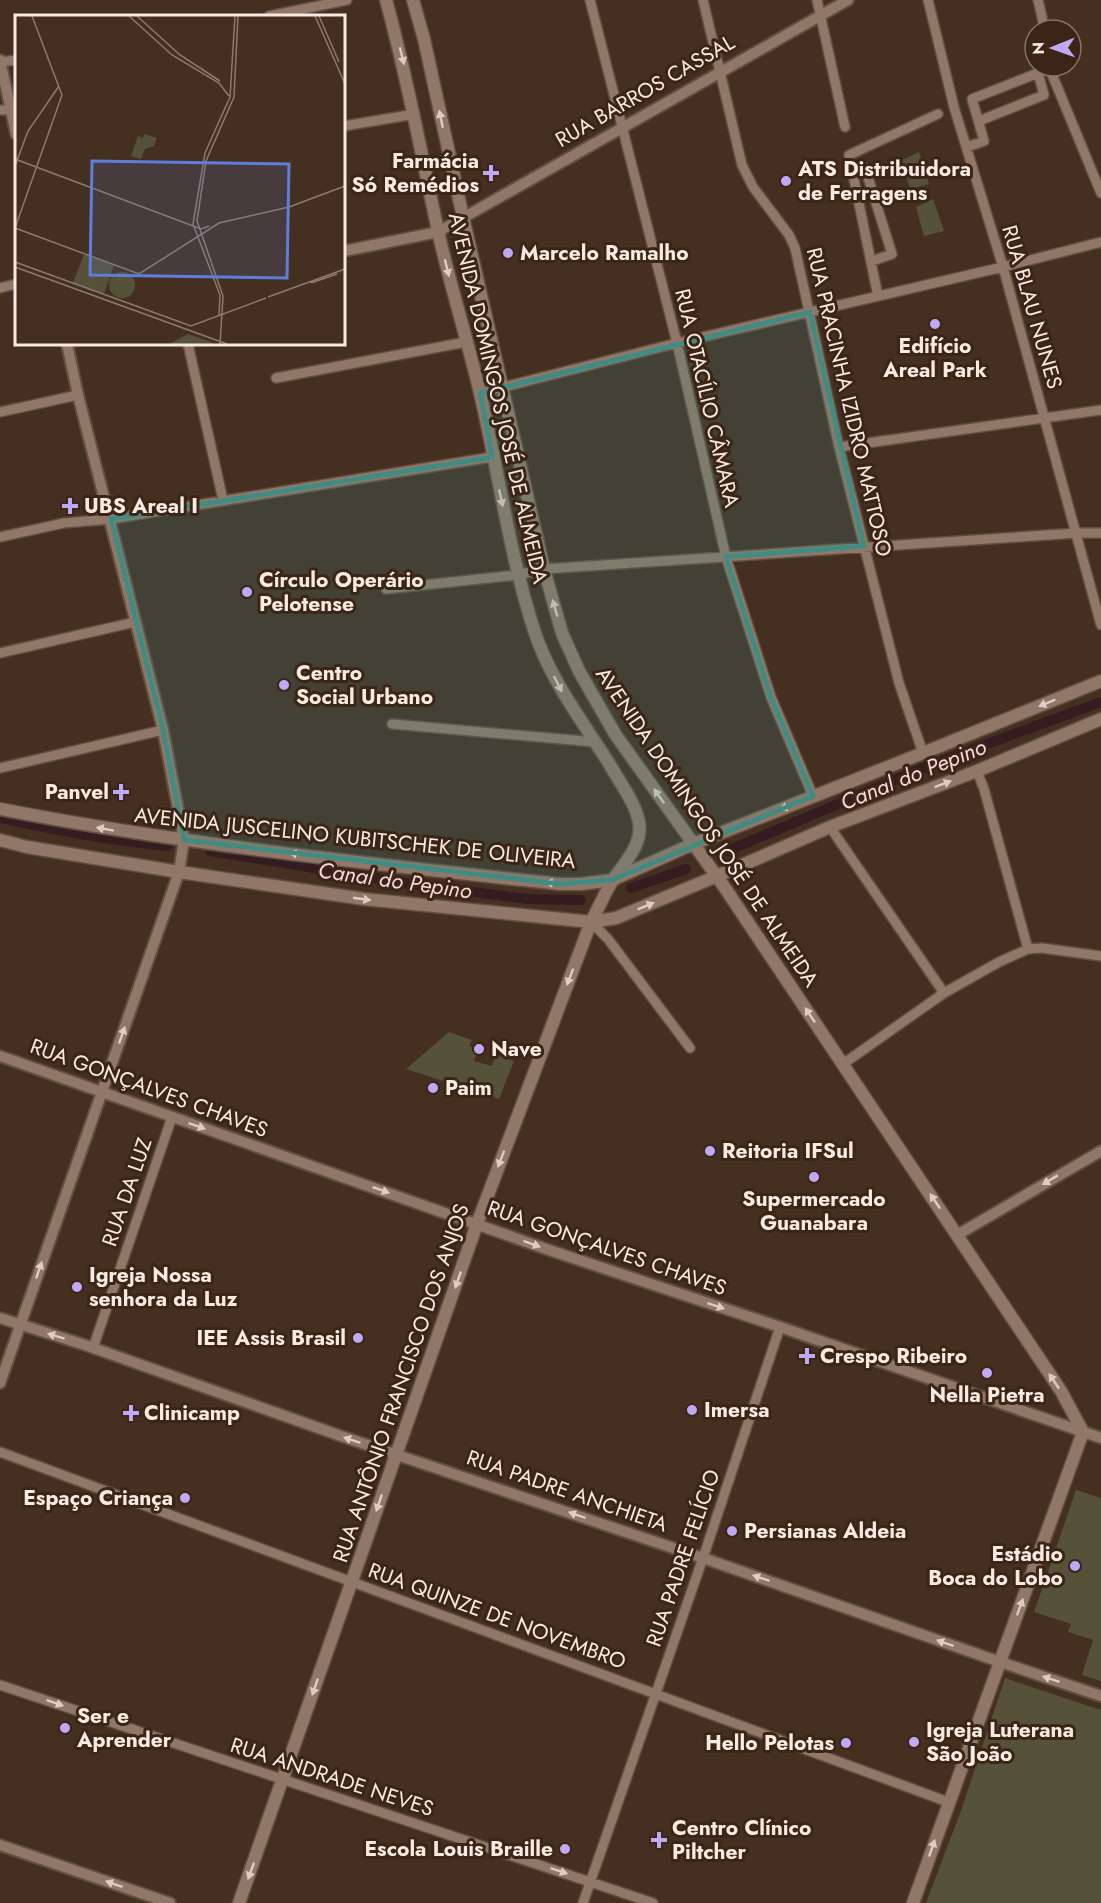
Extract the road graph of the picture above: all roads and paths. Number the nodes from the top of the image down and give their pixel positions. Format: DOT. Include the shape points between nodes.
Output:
graph roads {
  1 [pos="347,0"];
  2 [pos="386,0"];
  3 [pos="413,0"];
  4 [pos="590,0"];
  5 [pos="704,0"];
  6 [pos="817,0"];
  7 [pos="848,0"];
  8 [pos="928,0"];
  9 [pos="1038,0"];
  10 [pos="274,15"];
  11 [pos="821,15"];
  12 [pos="1042,18"];
  13 [pos="15,60"];
  14 [pos="0,61"];
  15 [pos="720,70"];
  16 [pos="1054,78"];
  17 [pos="5,110"];
  18 [pos="415,114"];
  19 [pos="938,114"];
  20 [pos="979,121"];
  21 [pos="345,126"];
  22 [pos="621,127"];
  23 [pos="845,127"];
  24 [pos="15,132"];
  25 [pos="967,147"];
  26 [pos="1101,166"];
  27 [pos="1090,169"];
  28 [pos="852,173"];
  29 [pos="1101,193"];
  30 [pos="463,217"];
  31 [pos="438,232"];
  32 [pos="1101,242"];
  33 [pos="345,251"];
  34 [pos="872,261"];
  35 [pos="1003,267"];
  36 [pos="15,284"];
  37 [pos="0,288"];
  38 [pos="878,296"];
  39 [pos="810,312"];
  40 [pos="466,342"];
  41 [pos="677,344"];
  42 [pos="67,345"];
  43 [pos="188,345"];
  44 [pos="276,378"];
  45 [pos="503,387"];
  46 [pos="480,393"];
  47 [pos="78,395"];
  48 [pos="1101,410"];
  49 [pos="0,412"];
  50 [pos="1046,419"];
  51 [pos="839,447"];
  52 [pos="492,457"];
  53 [pos="223,500"];
  54 [pos="111,519"];
  55 [pos="1077,533"];
  56 [pos="1101,533"];
  57 [pos="0,537"];
  58 [pos="864,546"];
  59 [pos="726,557"];
  60 [pos="544,569"];
  61 [pos="517,575"];
  62 [pos="386,589"];
  63 [pos="135,622"];
  64 [pos="1101,624"];
  65 [pos="0,653"];
  66 [pos="1101,681"];
  67 [pos="1101,719"];
  68 [pos="392,724"];
  69 [pos="163,730"];
  70 [pos="595,742"];
  71 [pos="923,753"];
  72 [pos="0,768"];
  73 [pos="977,771"];
  74 [pos="813,796"];
  75 [pos="0,809"];
  76 [pos="830,827"];
  77 [pos="0,840"];
  78 [pos="184,840"];
  79 [pos="693,844"];
  80 [pos="179,872"];
  81 [pos="717,876"];
  82 [pos="612,880"];
  83 [pos="591,922"];
  84 [pos="1028,949"];
  85 [pos="1101,956"];
  86 [pos="944,993"];
  87 [pos="690,1048"];
  88 [pos="0,1056"];
  89 [pos="843,1064"];
  90 [pos="102,1091"];
  91 [pos="172,1117"];
  92 [pos="1101,1151"];
  93 [pos="477,1224"];
  94 [pos="957,1235"];
  95 [pos="0,1317"];
  96 [pos="20,1325"];
  97 [pos="780,1327"];
  98 [pos="93,1348"];
  99 [pos="5,1352"];
  100 [pos="0,1383"];
  101 [pos="1083,1432"];
  102 [pos="1101,1438"];
  103 [pos="0,1452"];
  104 [pos="397,1454"];
  105 [pos="703,1558"];
  106 [pos="352,1582"];
  107 [pos="1000,1662"];
  108 [pos="0,1685"];
  109 [pos="656,1693"];
  110 [pos="1101,1696"];
  111 [pos="283,1780"];
  112 [pos="948,1802"];
  113 [pos="0,1845"];
  114 [pos="590,1882"];
  115 [pos="170,1903"];
  116 [pos="239,1903"];
  117 [pos="583,1903"];
  118 [pos="653,1903"];
  119 [pos="913,1903"];
  1 -- 10 [label="street"];
  2 -- 18 [label="main road, AVENIDA DOMINGOS JOSÉ DE ALMEIDA, one-way"];
  30 -- 3 [label="main road, AVENIDA DOMINGOS JOSÉ DE ALMEIDA, one-way"];
  4 -- 22 [label="street, RUA OTACÍLIO CÂMARA"];
  5 -- 15 [label="street, RUA PRACINHA IZIDRO MATTOSO"];
  6 -- 11 [label="street"];
  7 -- 11 [label="street, RUA BARROS CASSAL"];
  8 -- 25 [label="street, RUA BLAU NUNES"];
  9 -- 12 [label="street"];
  11 -- 15 [label="street, RUA BARROS CASSAL"];
  11 -- 23 [label="street"];
  13 -- 14 [label="street"];
  14 -- 17 [label="street"];
  15 -- 22 [label="street, RUA BARROS CASSAL"];
  15 -- 39 [label="street, RUA PRACINHA IZIDRO MATTOSO" via="742,165 753,187 789,235"];
  16 -- 27 [label="street"];
  17 -- 24 [label="street"];
  18 -- 21 [label="street"];
  18 -- 31 [label="main road, AVENIDA DOMINGOS JOSÉ DE ALMEIDA"];
  19 -- 28 [label="street" via="849,155"];
  20 -- 20 [label="street" via="972,99 1038,73 1044,95"];
  20 -- 25 [label="street" via="984,141"];
  22 -- 30 [label="street, RUA BARROS CASSAL"];
  22 -- 41 [label="street, RUA OTACÍLIO CÂMARA"];
  25 -- 35 [label="street, RUA BLAU NUNES"];
  26 -- 27 [label="street"];
  27 -- 29 [label="street"];
  28 -- 34 [label="street"];
  28 -- 34 [label="street" via="865,168 892,254"];
  30 -- 31 [label="street, RUA BARROS CASSAL"];
  30 -- 45 [label="main road, AVENIDA DOMINGOS JOSÉ DE ALMEIDA"];
  31 -- 33 [label="street, RUA BARROS CASSAL"];
  31 -- 40 [label="main road, AVENIDA DOMINGOS JOSÉ DE ALMEIDA, one-way"];
  32 -- 35 [label="street"];
  34 -- 38 [label="street"];
  35 -- 38 [label="street"];
  35 -- 50 [label="street, RUA BLAU NUNES"];
  36 -- 37 [label="street"];
  38 -- 39 [label="street"];
  39 -- 41 [label="street"];
  39 -- 51 [label="street, RUA PRACINHA IZIDRO MATTOSO"];
  40 -- 44 [label="street"];
  40 -- 46 [label="main road, AVENIDA DOMINGOS JOSÉ DE ALMEIDA"];
  41 -- 45 [label="street"];
  41 -- 59 [label="street, RUA OTACÍLIO CÂMARA"];
  42 -- 47 [label="street"];
  43 -- 53 [label="street"];
  45 -- 46 [label="street"];
  45 -- 60 [label="main road, AVENIDA DOMINGOS JOSÉ DE ALMEIDA"];
  46 -- 52 [label="main road, AVENIDA DOMINGOS JOSÉ DE ALMEIDA"];
  47 -- 49 [label="street"];
  47 -- 54 [label="street"];
  48 -- 50 [label="street"];
  50 -- 51 [label="street"];
  50 -- 55 [label="street, RUA BLAU NUNES"];
  51 -- 58 [label="street, RUA PRACINHA IZIDRO MATTOSO"];
  52 -- 53 [label="street"];
  52 -- 61 [label="main road, AVENIDA DOMINGOS JOSÉ DE ALMEIDA, one-way"];
  53 -- 54 [label="street"];
  54 -- 57 [label="street" via="64,523"];
  54 -- 63 [label="street"];
  55 -- 56 [label="street"];
  55 -- 58 [label="street"];
  55 -- 64 [label="street, RUA BLAU NUNES"];
  58 -- 59 [label="street"];
  58 -- 71 [label="street, RUA PRACINHA IZIDRO MATTOSO" via="899,683"];
  59 -- 60 [label="street"];
  59 -- 74 [label="street, RUA OTACÍLIO CÂMARA" via="771,696"];
  60 -- 61 [label="street"];
  79 -- 60 [label="main road, AVENIDA DOMINGOS JOSÉ DE ALMEIDA, one-way" via="615,734 579,671 562,633"];
  61 -- 62 [label="street"];
  61 -- 70 [label="main road, AVENIDA DOMINGOS JOSÉ DE ALMEIDA, one-way" via="549,665"];
  63 -- 65 [label="street"];
  63 -- 69 [label="street"];
  66 -- 71 [label="main road, AVENIDA JUSCELINO KUBITSCHEK DE OLIVEIRA, one-way"];
  67 -- 73 [label="main road"];
  68 -- 70 [label="street"];
  69 -- 72 [label="street"];
  69 -- 78 [label="street"];
  70 -- 82 [label="main road, AVENIDA DOMINGOS JOSÉ DE ALMEIDA" via="635,810 639,825 639,838"];
  71 -- 74 [label="main road, AVENIDA JUSCELINO KUBITSCHEK DE OLIVEIRA"];
  76 -- 73 [label="main road, one-way"];
  73 -- 84 [label="street"];
  74 -- 79 [label="main road, AVENIDA JUSCELINO KUBITSCHEK DE OLIVEIRA, one-way"];
  78 -- 75 [label="main road, AVENIDA JUSCELINO KUBITSCHEK DE OLIVEIRA, one-way"];
  76 -- 81 [label="main road"];
  76 -- 86 [label="street"];
  77 -- 80 [label="main road"];
  78 -- 80 [label="street"];
  82 -- 78 [label="main road, AVENIDA JUSCELINO KUBITSCHEK DE OLIVEIRA, one-way" via="560,884"];
  79 -- 81 [label="main road, AVENIDA DOMINGOS JOSÉ DE ALMEIDA"];
  79 -- 82 [label="main road, AVENIDA JUSCELINO KUBITSCHEK DE OLIVEIRA"];
  80 -- 83 [label="main road, one-way" via="384,902"];
  90 -- 80 [label="street, one-way"];
  83 -- 81 [label="main road, one-way" via="616,918"];
  89 -- 81 [label="main road, AVENIDA DOMINGOS JOSÉ DE ALMEIDA, one-way"];
  82 -- 83 [label="main road, RUA ANTÔNIO FRANCISCO DOS ANJOS"];
  83 -- 87 [label="street"];
  83 -- 93 [label="main road, RUA ANTÔNIO FRANCISCO DOS ANJOS, one-way"];
  84 -- 85 [label="street"];
  84 -- 86 [label="street"];
  86 -- 89 [label="street"];
  88 -- 90 [label="street, RUA GONÇALVES CHAVES"];
  94 -- 89 [label="main road, AVENIDA DOMINGOS JOSÉ DE ALMEIDA, one-way"];
  90 -- 91 [label="street, RUA GONÇALVES CHAVES"];
  96 -- 90 [label="street, one-way"];
  91 -- 93 [label="street, RUA GONÇALVES CHAVES, one-way"];
  91 -- 98 [label="street, RUA DA LUZ"];
  92 -- 94 [label="street, one-way"];
  93 -- 97 [label="street, RUA GONÇALVES CHAVES, one-way"];
  93 -- 104 [label="main road, RUA ANTÔNIO FRANCISCO DOS ANJOS, one-way"];
  101 -- 94 [label="main road, AVENIDA DOMINGOS JOSÉ DE ALMEIDA, one-way" via="1061,1391"];
  95 -- 96 [label="street, RUA PADRE ANCHIETA"];
  98 -- 96 [label="street, RUA PADRE ANCHIETA, one-way"];
  96 -- 99 [label="street"];
  97 -- 101 [label="street, RUA GONÇALVES CHAVES"];
  97 -- 105 [label="street, RUA PADRE FELÍCIO"];
  104 -- 98 [label="street, RUA PADRE ANCHIETA, one-way"];
  99 -- 100 [label="street"];
  101 -- 102 [label="street, RUA GONÇALVES CHAVES"];
  107 -- 101 [label="main road, one-way"];
  103 -- 106 [label="street, RUA QUINZE DE NOVEMBRO"];
  105 -- 104 [label="street, RUA PADRE ANCHIETA, one-way"];
  104 -- 106 [label="main road, RUA ANTÔNIO FRANCISCO DOS ANJOS, one-way"];
  107 -- 105 [label="street, RUA PADRE ANCHIETA, one-way"];
  105 -- 109 [label="street, RUA PADRE FELÍCIO"];
  106 -- 109 [label="street, RUA QUINZE DE NOVEMBRO"];
  106 -- 111 [label="main road, RUA ANTÔNIO FRANCISCO DOS ANJOS, one-way"];
  110 -- 107 [label="street, RUA PADRE ANCHIETA, one-way"];
  107 -- 112 [label="main road"];
  108 -- 111 [label="street, RUA ANDRADE NEVES, one-way"];
  109 -- 112 [label="street, RUA QUINZE DE NOVEMBRO"];
  109 -- 114 [label="street, RUA PADRE FELÍCIO"];
  111 -- 114 [label="street, RUA ANDRADE NEVES, one-way"];
  111 -- 116 [label="main road, RUA ANTÔNIO FRANCISCO DOS ANJOS, one-way"];
  119 -- 112 [label="main road, one-way"];
  115 -- 113 [label="street, one-way"];
  114 -- 117 [label="street, RUA PADRE FELÍCIO"];
  114 -- 118 [label="street, RUA ANDRADE NEVES"];
}
